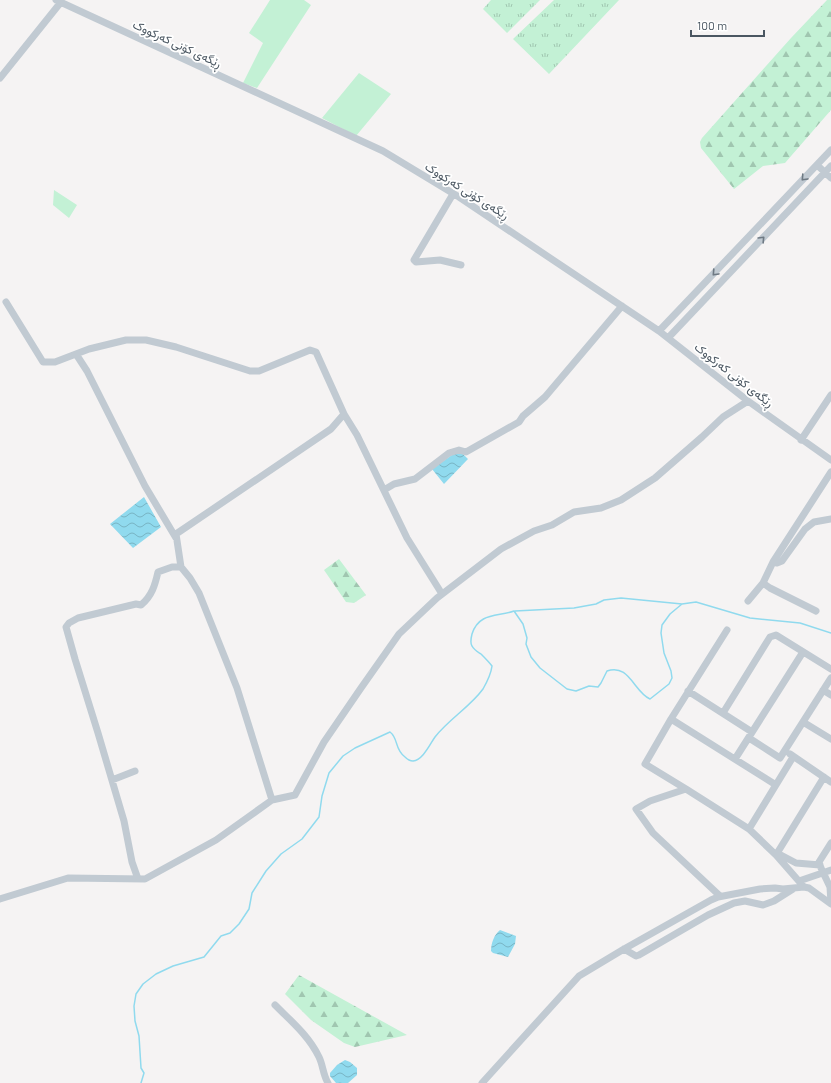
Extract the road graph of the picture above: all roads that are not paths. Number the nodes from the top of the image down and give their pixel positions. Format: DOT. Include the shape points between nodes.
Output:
graph roads {
  1 [pos="58,1"];
  2 [pos="0,78"];
  3 [pos="831,150"];
  4 [pos="817,165"];
  5 [pos="831,166"];
  6 [pos="825,172"];
  7 [pos="831,178"];
  8 [pos="453,194"];
  9 [pos="461,264"];
  10 [pos="6,302"];
  11 [pos="622,306"];
  12 [pos="659,332"];
  13 [pos="668,338"];
  14 [pos="76,354"];
  15 [pos="831,395"];
  16 [pos="748,400"];
  17 [pos="344,414"];
  18 [pos="801,440"];
  19 [pos="831,460"];
  20 [pos="831,472"];
  21 [pos="384,490"];
  22 [pos="831,519"];
  23 [pos="176,538"];
  24 [pos="773,562"];
  25 [pos="181,568"];
  26 [pos="763,583"];
  27 [pos="442,594"];
  28 [pos="748,601"];
  29 [pos="816,611"];
  30 [pos="727,630"];
  31 [pos="803,652"];
  32 [pos="831,669"];
  33 [pos="831,678"];
  34 [pos="823,690"];
  35 [pos="688,691"];
  36 [pos="831,695"];
  37 [pos="723,713"];
  38 [pos="671,719"];
  39 [pos="803,722"];
  40 [pos="751,735"];
  41 [pos="831,739"];
  42 [pos="784,751"];
  43 [pos="793,756"];
  44 [pos="735,759"];
  45 [pos="135,771"];
  46 [pos="824,778"];
  47 [pos="112,780"];
  48 [pos="831,782"];
  49 [pos="776,785"];
  50 [pos="686,789"];
  51 [pos="272,800"];
  52 [pos="749,829"];
  53 [pos="831,843"];
  54 [pos="777,854"];
  55 [pos="820,865"];
  56 [pos="831,870"];
  57 [pos="824,873"];
  58 [pos="138,879"];
  59 [pos="800,885"];
  60 [pos="720,896"];
  61 [pos="0,899"];
  62 [pos="831,904"];
  63 [pos="624,949"];
  64 [pos="275,1005"];
  65 [pos="328,1083"];
  66 [pos="482,1083"];
  1 -- 2 [label="street"];
  1 -- 8 [label="street, ڕێگەی کۆنی کەرکووک" via="383,151"];
  3 -- 4 [label="street"];
  4 -- 6 [label="street"];
  4 -- 12 [label="street, one-way"];
  5 -- 6 [label="street"];
  6 -- 7 [label="street"];
  13 -- 6 [label="street, one-way"];
  8 -- 9 [label="street" via="414,260 440,260"];
  8 -- 11 [label="street, ڕێگەی کۆنی کەرکووک"];
  10 -- 14 [label="street" via="43,362 55,362"];
  11 -- 12 [label="street, ڕێگەی کۆنی کەرکووک"];
  11 -- 21 [label="street" via="545,397 518,422 466,452 459,450 449,453 415,479 394,484"];
  12 -- 13 [label="street, ڕێگەی کۆنی کەرکووک"];
  13 -- 16 [label="street, ڕێگەی کۆنی کەرکووک"];
  14 -- 17 [label="street" via="126,340 146,340 250,371 259,371 310,350 316,352"];
  14 -- 23 [label="street" via="145,486"];
  15 -- 18 [label="street"];
  16 -- 18 [label="street, ڕێگەی کۆنی کەرکووک"];
  16 -- 27 [label="street" via="723,417 655,478 621,500 601,508 574,512 552,525 534,531 501,549"];
  17 -- 21 [label="street"];
  17 -- 23 [label="street" via="331,429 176,534"];
  18 -- 19 [label="street, ڕێگەی کۆنی کەرکووک"];
  20 -- 24 [label="street"];
  21 -- 27 [label="street" via="407,538"];
  22 -- 24 [label="street" via="814,522 805,529 782,561"];
  23 -- 25 [label="street"];
  24 -- 26 [label="street"];
  25 -- 47 [label="street" via="172,567 158,572 154,587 142,605 136,604 78,618 66,628"];
  25 -- 51 [label="street" via="199,593 237,688"];
  26 -- 28 [label="street"];
  26 -- 29 [label="street"];
  27 -- 51 [label="street" via="399,634 324,742 295,795"];
  30 -- 35 [label="street"];
  31 -- 32 [label="street"];
  31 -- 37 [label="street" via="776,635 770,637"];
  31 -- 40 [label="street"];
  33 -- 34 [label="street"];
  34 -- 36 [label="street"];
  34 -- 39 [label="street"];
  35 -- 37 [label="street"];
  35 -- 38 [label="street"];
  37 -- 40 [label="street"];
  38 -- 44 [label="street"];
  38 -- 50 [label="street" via="645,764"];
  39 -- 41 [label="street"];
  39 -- 42 [label="street"];
  40 -- 42 [label="street" via="780,758"];
  40 -- 44 [label="street"];
  42 -- 43 [label="street"];
  43 -- 46 [label="street"];
  43 -- 49 [label="street"];
  44 -- 49 [label="street"];
  45 -- 47 [label="street"];
  46 -- 48 [label="street"];
  46 -- 54 [label="street"];
  47 -- 58 [label="street"];
  49 -- 52 [label="street"];
  50 -- 52 [label="street"];
  50 -- 60 [label="street" via="650,801 636,809 653,834"];
  51 -- 58 [label="street" via="216,840 145,879"];
  52 -- 54 [label="street"];
  53 -- 55 [label="street" via="819,862"];
  54 -- 55 [label="street" via="796,863"];
  54 -- 59 [label="street"];
  55 -- 57 [label="street"];
  56 -- 57 [label="street"];
  57 -- 59 [label="street"];
  57 -- 62 [label="street" via="830,887"];
  58 -- 61 [label="street" via="68,878"];
  59 -- 60 [label="street"];
  59 -- 62 [label="street" via="810,888"];
  59 -- 63 [label="street" via="763,905 745,901 734,903 639,955 636,956"];
  60 -- 63 [label="street"];
  63 -- 66 [label="street" via="577,978"];
  64 -- 65 [label="street" via="314,1048"];
}
